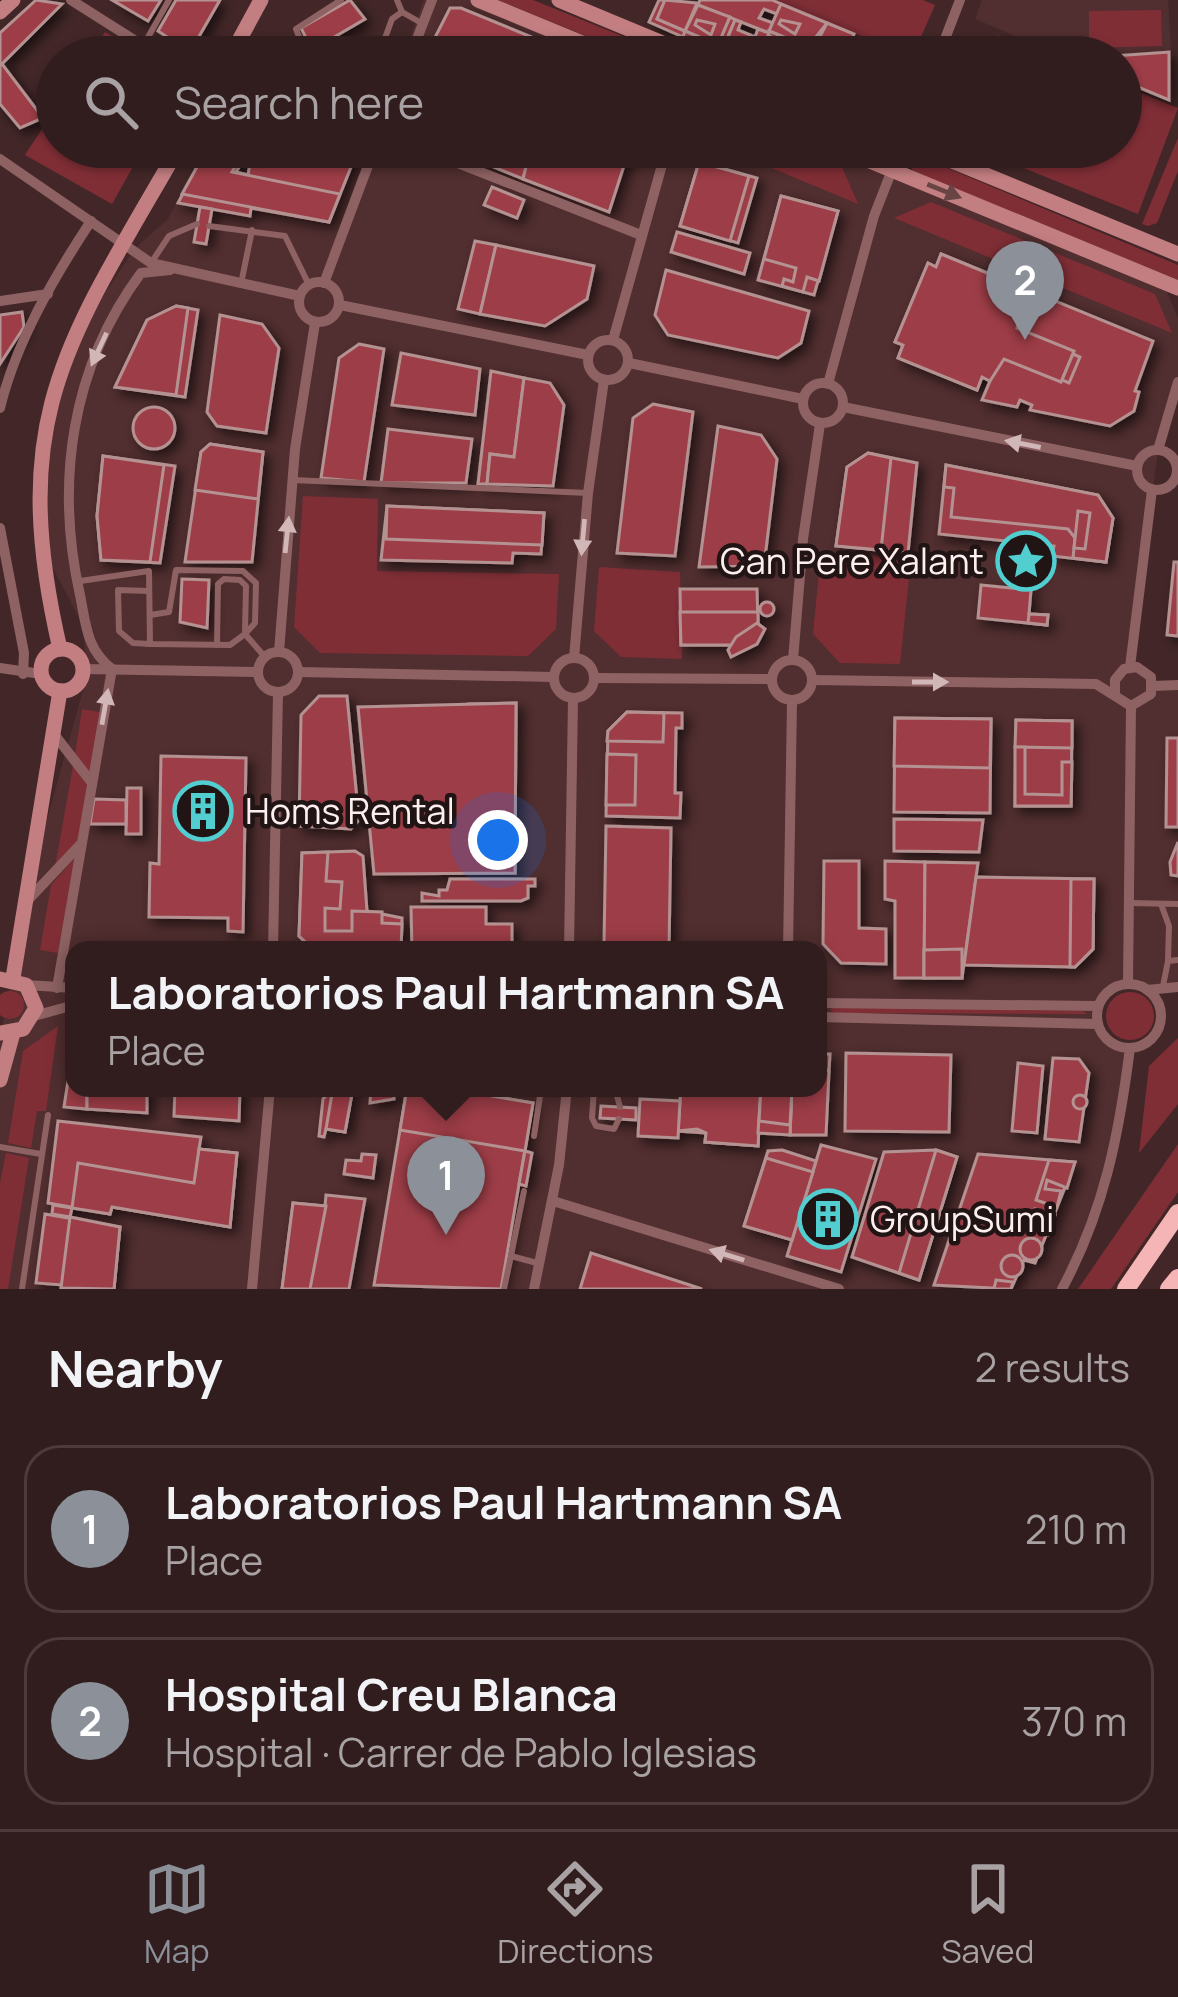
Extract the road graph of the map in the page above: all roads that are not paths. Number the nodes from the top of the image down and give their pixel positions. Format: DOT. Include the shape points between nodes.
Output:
graph roads {
  1 [pos="13,0"];
  2 [pos="71,0"];
  3 [pos="169,0"];
  4 [pos="261,0"];
  5 [pos="340,0"];
  6 [pos="398,0"];
  7 [pos="432,0"];
  8 [pos="478,0"];
  9 [pos="559,0"];
  10 [pos="960,0"];
  11 [pos="588,5"];
  12 [pos="0,12"];
  13 [pos="402,12"];
  14 [pos="423,24"];
  15 [pos="127,36"];
  16 [pos="149,36"];
  17 [pos="241,36"];
  18 [pos="299,36"];
  19 [pos="386,36"];
  20 [pos="418,36"];
  21 [pos="565,36"];
  22 [pos="652,36"];
  23 [pos="946,36"];
  24 [pos="0,159"];
  25 [pos="167,168"];
  26 [pos="368,168"];
  27 [pos="470,168"];
  28 [pos="661,168"];
  29 [pos="886,168"];
  30 [pos="969,168"];
  31 [pos="891,170"];
  32 [pos="91,221"];
  33 [pos="196,224"];
  34 [pos="209,226"];
  35 [pos="252,230"];
  36 [pos="640,235"];
  37 [pos="123,245"];
  38 [pos="1178,254"];
  39 [pos="151,262"];
  40 [pos="170,270"];
  41 [pos="324,283"];
  42 [pos="241,284"];
  43 [pos="309,285"];
  44 [pos="1178,288"];
  45 [pos="48,294"];
  46 [pos="300,296"];
  47 [pos="0,301"];
  48 [pos="340,305"];
  49 [pos="315,323"];
  50 [pos="613,340"];
  51 [pos="588,356"];
  52 [pos="628,363"];
  53 [pos="4,378"];
  54 [pos="604,380"];
  55 [pos="1178,382"];
  56 [pos="828,384"];
  57 [pos="803,399"];
  58 [pos="843,407"];
  59 [pos="0,408"];
  60 [pos="820,424"];
  61 [pos="1158,450"];
  62 [pos="1137,466"];
  63 [pos="292,480"];
  64 [pos="1152,490"];
  65 [pos="587,493"];
  66 [pos="0,528"];
  67 [pos="77,581"];
  68 [pos="149,591"];
  69 [pos="150,615"];
  70 [pos="244,634"];
  71 [pos="150,644"];
  72 [pos="217,645"];
  73 [pos="60,649"];
  74 [pos="279,652"];
  75 [pos="265,657"];
  76 [pos="574,658"];
  77 [pos="793,660"];
  78 [pos="1130,667"];
  79 [pos="0,668"];
  80 [pos="83,669"];
  81 [pos="112,669"];
  82 [pos="258,672"];
  83 [pos="299,673"];
  84 [pos="32,674"];
  85 [pos="553,677"];
  86 [pos="594,678"];
  87 [pos="772,680"];
  88 [pos="813,680"];
  89 [pos="1153,686"];
  90 [pos="1178,686"];
  91 [pos="60,691"];
  92 [pos="278,693"];
  93 [pos="1115,693"];
  94 [pos="573,699"];
  95 [pos="793,701"];
  96 [pos="1132,706"];
  97 [pos="54,734"];
  98 [pos="92,783"];
  99 [pos="82,843"];
  100 [pos="25,903"];
  101 [pos="1129,903"];
  102 [pos="1161,904"];
  103 [pos="1178,904"];
  104 [pos="273,941"];
  105 [pos="569,941"];
  106 [pos="788,941"];
  107 [pos="1173,961"];
  108 [pos="13,981"];
  109 [pos="1128,984"];
  110 [pos="1163,986"];
  111 [pos="1178,986"];
  112 [pos="56,988"];
  113 [pos="65,988"];
  114 [pos="1147,989"];
  115 [pos="827,1003"];
  116 [pos="1098,1006"];
  117 [pos="65,1007"];
  118 [pos="34,1016"];
  119 [pos="827,1017"];
  120 [pos="1160,1021"];
  121 [pos="1178,1021"];
  122 [pos="1098,1024"];
  123 [pos="6,1033"];
  124 [pos="1130,1048"];
  125 [pos="0,1080"];
  126 [pos="269,1097"];
  127 [pos="540,1097"];
  128 [pos="566,1097"];
  129 [pos="594,1097"];
  130 [pos="617,1097"];
  131 [pos="620,1108"];
  132 [pos="48,1115"];
  133 [pos="619,1119"];
  134 [pos="534,1136"];
  135 [pos="0,1147"];
  136 [pos="41,1154"];
  137 [pos="524,1191"];
  138 [pos="553,1201"];
  139 [pos="1178,1213"];
  140 [pos="511,1256"];
  141 [pos="540,1264"];
  142 [pos="1178,1278"];
  143 [pos="22,1289"];
  144 [pos="252,1289"];
  145 [pos="504,1289"];
  146 [pos="534,1289"];
  147 [pos="839,1289"];
  148 [pos="1062,1289"];
  149 [pos="1126,1289"];
  150 [pos="1169,1289"];
  1 -- 12 [label="street"];
  2 -- 15 [label="street"];
  3 -- 16 [label="lane"];
  4 -- 17 [label="street"];
  5 -- 18 [label="lane" via="296,29"];
  6 -- 13 [label="lane"];
  7 -- 14 [label="street"];
  8 -- 21 [label="street"];
  9 -- 11 [label="street"];
  10 -- 23 [label="street"];
  11 -- 22 [label="street"];
  13 -- 14 [label="lane"];
  13 -- 19 [label="lane"];
  14 -- 20 [label="street"];
  24 -- 32 [label="street"];
  25 -- 37 [label="street"];
  26 -- 41 [label="street"];
  27 -- 36 [label="street"];
  28 -- 36 [label="street"];
  29 -- 31 [label="street"];
  30 -- 38 [label="street"];
  31 -- 44 [label="street, one-way"];
  31 -- 56 [label="street"];
  32 -- 37 [label="street"];
  32 -- 45 [label="street"];
  33 -- 39 [label="lane" via="169,236"];
  34 -- 35 [label="lane"];
  35 -- 42 [label="lane"];
  35 -- 43 [label="lane" via="284,236"];
  36 -- 50 [label="street"];
  37 -- 39 [label="street"];
  37 -- 73 [label="street" via="63,358 43,433 38,526"];
  39 -- 40 [label="street"];
  40 -- 42 [label="street"];
  40 -- 67 [label="street, one-way" via="141,273 86,381 66,496"];
  41 -- 43 [label="street"];
  41 -- 48 [label="street"];
  42 -- 46 [label="street"];
  43 -- 46 [label="street"];
  45 -- 47 [label="street"];
  45 -- 53 [label="street"];
  46 -- 49 [label="street" via="300,310"];
  48 -- 49 [label="street" via="332,319"];
  48 -- 51 [label="street"];
  49 -- 63 [label="street"];
  50 -- 51 [label="street" via="595,344"];
  50 -- 52 [label="street"];
  51 -- 54 [label="street"];
  52 -- 54 [label="street"];
  52 -- 57 [label="street"];
  53 -- 59 [label="street"];
  54 -- 65 [label="street"];
  55 -- 61 [label="street"];
  56 -- 57 [label="street"];
  56 -- 58 [label="street"];
  57 -- 60 [label="street" via="808,418"];
  58 -- 60 [label="street"];
  62 -- 58 [label="street, one-way"];
  60 -- 77 [label="street"];
  61 -- 62 [label="street"];
  61 -- 64 [label="street" via="1178,470 1170,487"];
  62 -- 64 [label="street"];
  63 -- 65 [label="lane"];
  74 -- 63 [label="street, one-way"];
  64 -- 78 [label="street"];
  65 -- 76 [label="street, one-way"];
  66 -- 84 [label="street"];
  67 -- 68 [label="lane" via="149,571"];
  67 -- 81 [label="street" via="92,649"];
  68 -- 69 [label="lane"];
  68 -- 71 [label="lane" via="118,590 119,631 134,644"];
  69 -- 70 [label="lane" via="169,612 176,570 243,571 256,583 255,623"];
  69 -- 71 [label="lane"];
  70 -- 72 [label="lane"];
  70 -- 72 [label="lane" via="246,586 224,579"];
  70 -- 75 [label="lane"];
  71 -- 72 [label="lane"];
  73 -- 80 [label="street" via="75,653"];
  73 -- 84 [label="street"];
  74 -- 75 [label="street"];
  74 -- 83 [label="street"];
  75 -- 82 [label="street"];
  76 -- 85 [label="street"];
  76 -- 86 [label="street"];
  77 -- 87 [label="street" via="781,663"];
  77 -- 88 [label="street"];
  78 -- 89 [label="street" via="1146,670"];
  78 -- 93 [label="street" via="1118,674"];
  79 -- 84 [label="street"];
  80 -- 81 [label="street"];
  80 -- 91 [label="street" via="76,685"];
  81 -- 82 [label="street"];
  98 -- 81 [label="street, one-way"];
  82 -- 92 [label="street"];
  83 -- 85 [label="street"];
  83 -- 92 [label="street"];
  84 -- 91 [label="street"];
  85 -- 94 [label="street"];
  86 -- 87 [label="street"];
  86 -- 94 [label="street" via="590,691"];
  87 -- 95 [label="street" via="780,697"];
  88 -- 93 [label="street, one-way" via="1084,684"];
  88 -- 95 [label="street"];
  89 -- 90 [label="street"];
  89 -- 96 [label="street" via="1147,701"];
  91 -- 97 [label="street"];
  92 -- 104 [label="street"];
  93 -- 96 [label="street"];
  94 -- 105 [label="street"];
  95 -- 106 [label="street"];
  96 -- 101 [label="street"];
  97 -- 98 [label="street"];
  97 -- 100 [label="street"];
  98 -- 99 [label="street"];
  99 -- 100 [label="street"];
  99 -- 112 [label="street"];
  100 -- 108 [label="street"];
  101 -- 102 [label="lane"];
  101 -- 109 [label="street"];
  102 -- 103 [label="lane"];
  102 -- 107 [label="lane"];
  107 -- 110 [label="lane"];
  108 -- 112 [label="street"];
  108 -- 118 [label="street" via="35,1000"];
  109 -- 114 [label="street"];
  109 -- 116 [label="street"];
  110 -- 111 [label="street"];
  110 -- 114 [label="street"];
  112 -- 113 [label="street"];
  114 -- 120 [label="street"];
  115 -- 116 [label="street"];
  116 -- 122 [label="street"];
  117 -- 118 [label="street"];
  118 -- 123 [label="street"];
  119 -- 122 [label="street"];
  120 -- 121 [label="street"];
  120 -- 124 [label="street" via="1153,1037"];
  122 -- 124 [label="street" via="1112,1043"];
  123 -- 125 [label="street"];
  124 -- 148 [label="street" via="1107,1183"];
  126 -- 144 [label="street"];
  127 -- 134 [label="lane"];
  128 -- 138 [label="street"];
  129 -- 133 [label="lane" via="596,1126 614,1129"];
  130 -- 131 [label="lane"];
  132 -- 136 [label="lane"];
  135 -- 136 [label="lane"];
  136 -- 143 [label="lane"];
  137 -- 140 [label="lane"];
  138 -- 141 [label="street"];
  147 -- 138 [label="street, one-way"];
  139 -- 149 [label="highway"];
  140 -- 141 [label="lane"];
  140 -- 145 [label="lane"];
  141 -- 146 [label="street"];
  142 -- 150 [label="highway"];
}
